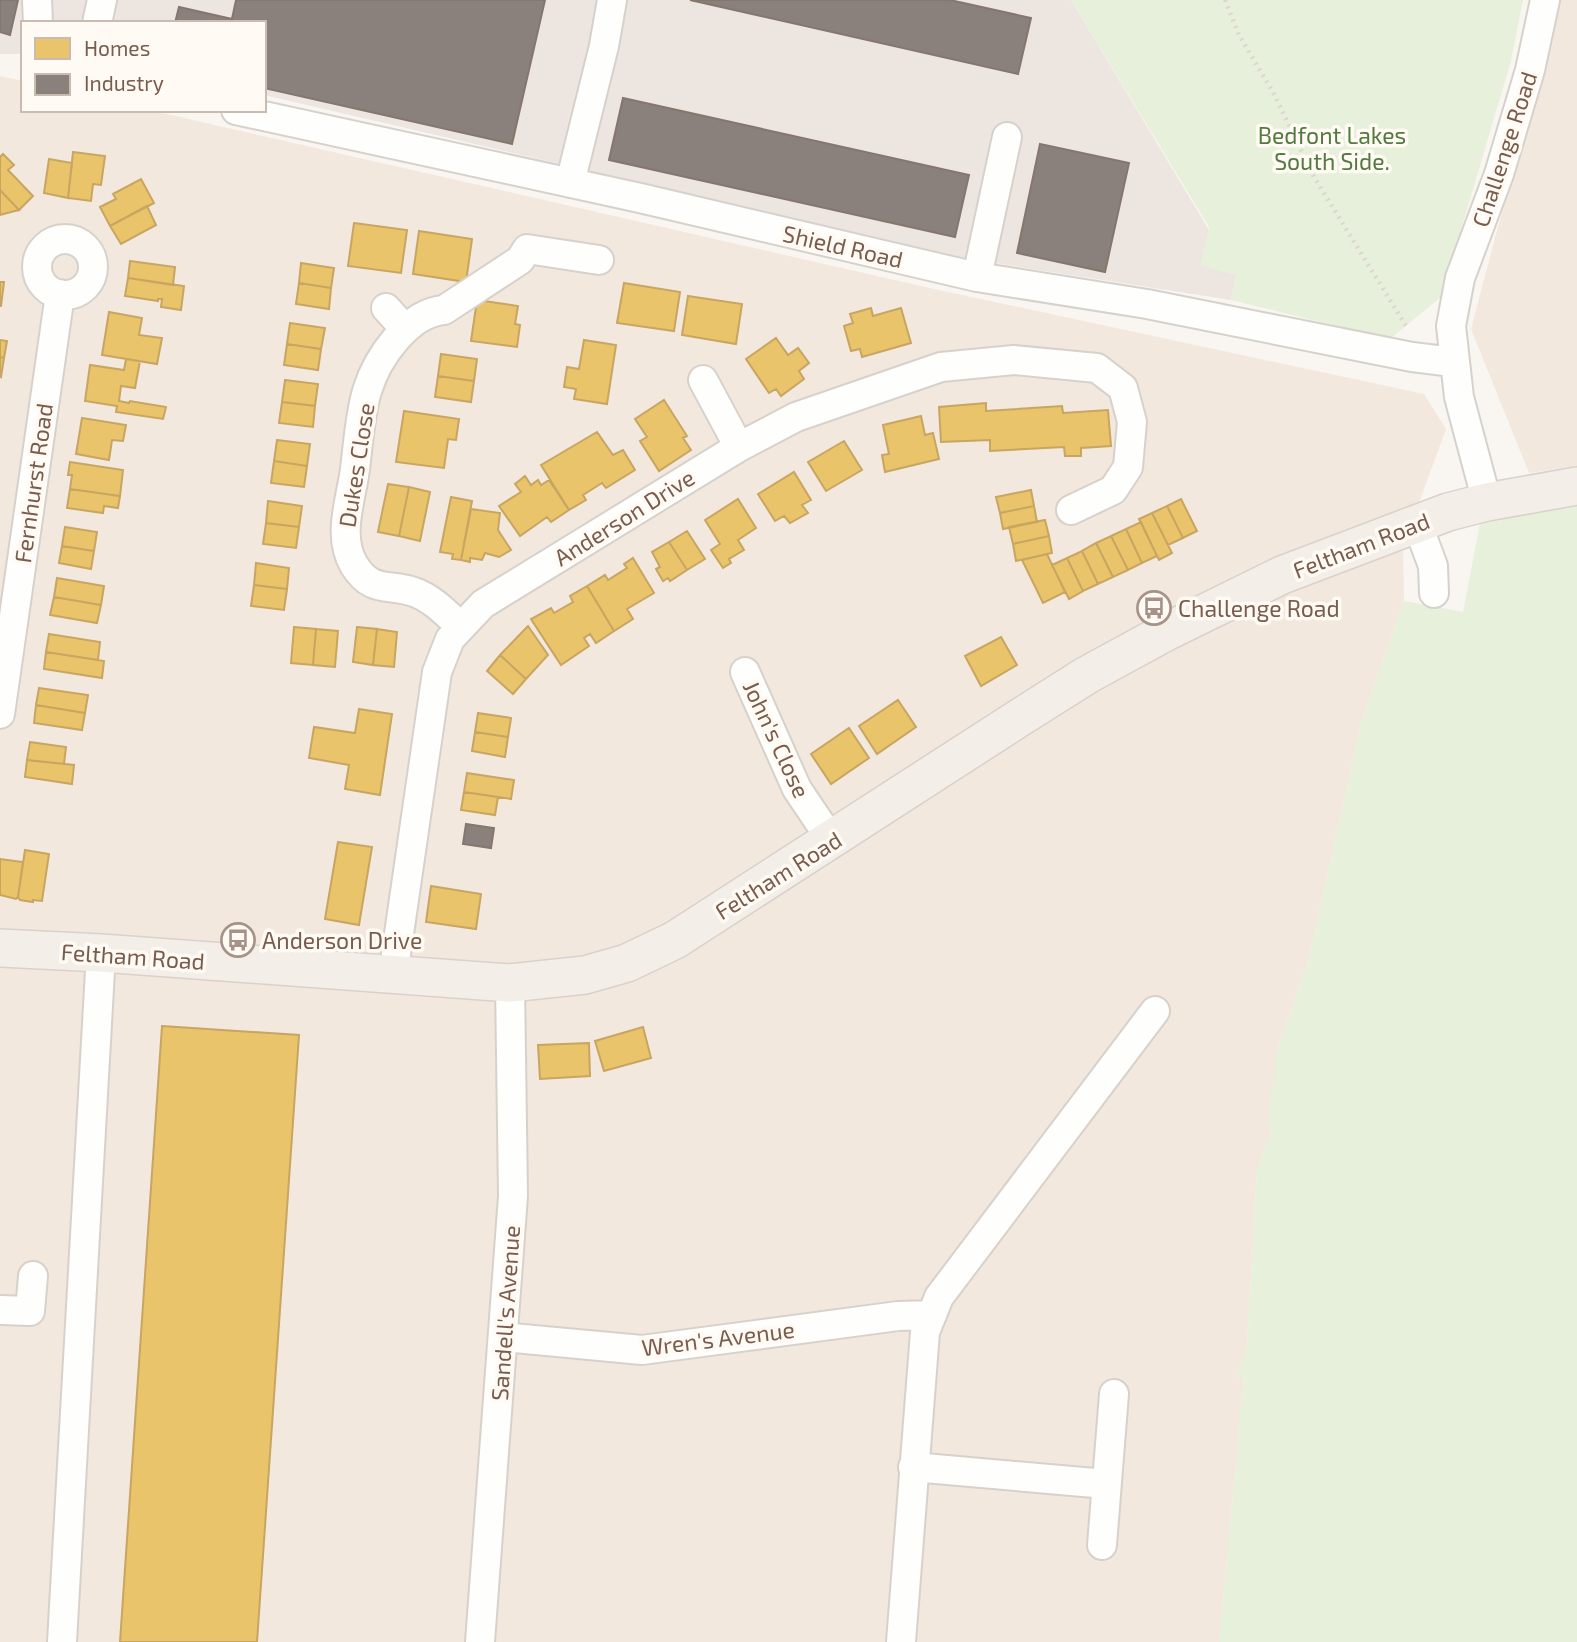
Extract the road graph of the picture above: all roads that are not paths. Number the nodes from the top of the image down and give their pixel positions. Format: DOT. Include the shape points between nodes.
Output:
graph roads {
  1 [pos="37,0"];
  2 [pos="102,0"];
  3 [pos="612,0"];
  4 [pos="1545,0"];
  5 [pos="38,21"];
  6 [pos="97,21"];
  7 [pos="245,112"];
  8 [pos="1007,137"];
  9 [pos="570,183"];
  10 [pos="599,260"];
  11 [pos="976,277"];
  12 [pos="60,294"];
  13 [pos="386,308"];
  14 [pos="405,329"];
  15 [pos="1454,362"];
  16 [pos="703,380"];
  17 [pos="740,447"];
  18 [pos="1577,486"];
  19 [pos="1487,502"];
  20 [pos="1071,510"];
  21 [pos="1417,523"];
  22 [pos="1434,593"];
  23 [pos="461,627"];
  24 [pos="745,671"];
  25 [pos="0,714"];
  26 [pos="832,841"];
  27 [pos="0,948"];
  28 [pos="101,953"];
  29 [pos="393,975"];
  30 [pos="510,983"];
  31 [pos="1155,1011"];
  32 [pos="33,1276"];
  33 [pos="0,1310"];
  34 [pos="932,1315"];
  35 [pos="503,1337"];
  36 [pos="1114,1394"];
  37 [pos="913,1467"];
  38 [pos="1106,1484"];
  39 [pos="1102,1545"];
  40 [pos="62,1642"];
  41 [pos="480,1642"];
  42 [pos="901,1642"];
  1 -- 5 [label="street"];
  2 -- 6 [label="street"];
  3 -- 9 [label="street"];
  4 -- 15 [label="street, Challenge Road" via="1499,174 1460,278 1451,326"];
  7 -- 9 [label="street, Shield Road"];
  8 -- 11 [label="street"];
  9 -- 11 [label="street, Shield Road"];
  10 -- 14 [label="street, Dukes Close" via="527,248 520,260 444,310 431,311"];
  11 -- 15 [label="street, Shield Road" via="1135,301"];
  12 -- 25 [label="street, Fernhurst Road"];
  13 -- 14 [label="street"];
  14 -- 23 [label="street, Dukes Close" via="379,363 367,391 344,539 354,565 375,586 415,592"];
  15 -- 19 [label="street, Challenge Road"];
  16 -- 17 [label="street"];
  17 -- 20 [label="street, Anderson Drive" via="796,417 940,367 1014,360 1097,368 1123,388 1132,422 1128,467 1113,490"];
  17 -- 23 [label="street, Anderson Drive" via="483,604"];
  18 -- 19 [label="main road, Feltham Road"];
  19 -- 21 [label="main road, Feltham Road"];
  21 -- 22 [label="street" via="1433,566"];
  21 -- 26 [label="main road, Feltham Road" via="1282,575 1143,644 1019,718"];
  23 -- 29 [label="street, Anderson Drive" via="450,639 437,672"];
  24 -- 26 [label="street, John's Close" via="797,789"];
  26 -- 30 [label="main road, Feltham Road" via="675,940 627,963 585,975"];
  27 -- 28 [label="main road, Feltham Road"];
  28 -- 29 [label="main road, Feltham Road"];
  28 -- 40 [label="street"];
  29 -- 30 [label="main road, Feltham Road"];
  30 -- 35 [label="street, Sandell's Avenue" via="513,1196"];
  31 -- 34 [label="street" via="939,1297"];
  32 -- 33 [label="street" via="30,1311"];
  34 -- 35 [label="street, Wren's Avenue" via="898,1315 642,1350"];
  34 -- 37 [label="street" via="925,1332"];
  35 -- 41 [label="street, Sandell's Avenue"];
  36 -- 38 [label="street"];
  37 -- 38 [label="street"];
  37 -- 42 [label="street"];
  38 -- 39 [label="street"];
}
